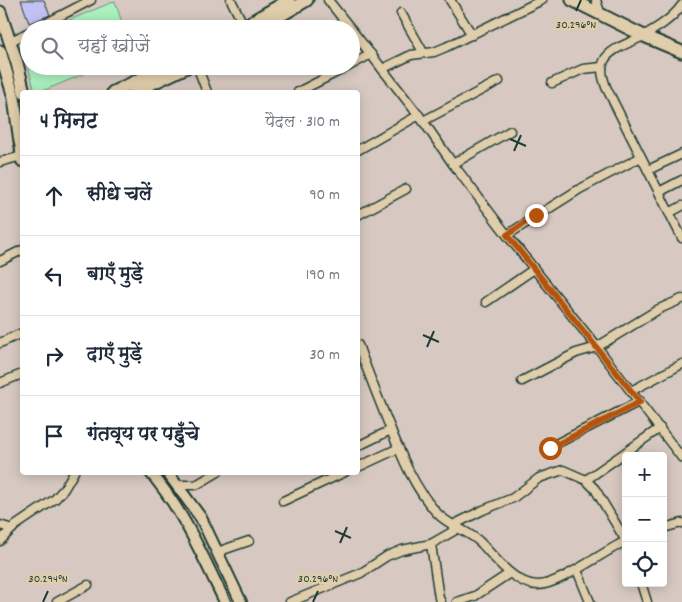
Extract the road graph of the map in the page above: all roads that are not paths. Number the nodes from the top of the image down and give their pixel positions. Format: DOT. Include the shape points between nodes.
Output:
graph roads {
  1 [pos="92,0"];
  2 [pos="230,0"];
  3 [pos="289,0"];
  4 [pos="307,0"];
  5 [pos="328,0"];
  6 [pos="450,0"];
  7 [pos="542,0"];
  8 [pos="572,0"];
  9 [pos="596,0"];
  10 [pos="682,5"];
  11 [pos="0,12"];
  12 [pos="401,13"];
  13 [pos="601,15"];
  14 [pos="53,20"];
  15 [pos="239,20"];
  16 [pos="254,20"];
  17 [pos="273,20"];
  18 [pos="344,20"];
  19 [pos="472,35"];
  20 [pos="20,36"];
  21 [pos="644,36"];
  22 [pos="360,40"];
  23 [pos="11,41"];
  24 [pos="0,51"];
  25 [pos="423,52"];
  26 [pos="682,52"];
  27 [pos="371,54"];
  28 [pos="360,60"];
  29 [pos="602,68"];
  30 [pos="382,69"];
  31 [pos="149,75"];
  32 [pos="170,75"];
  33 [pos="200,75"];
  34 [pos="332,75"];
  35 [pos="499,81"];
  36 [pos="552,83"];
  37 [pos="23,90"];
  38 [pos="117,90"];
  39 [pos="138,90"];
  40 [pos="206,90"];
  41 [pos="302,90"];
  42 [pos="421,118"];
  43 [pos="20,129"];
  44 [pos="510,131"];
  45 [pos="360,149"];
  46 [pos="682,154"];
  47 [pos="641,157"];
  48 [pos="20,158"];
  49 [pos="0,162"];
  50 [pos="453,164"];
  51 [pos="648,170"];
  52 [pos="682,180"];
  53 [pos="406,189"];
  54 [pos="659,192"];
  55 [pos="682,206"];
  56 [pos="669,213"];
  57 [pos="360,214"];
  58 [pos="507,235"];
  59 [pos="682,238"];
  60 [pos="20,251"];
  61 [pos="0,261"];
  62 [pos="534,269"];
  63 [pos="682,299"];
  64 [pos="486,302"];
  65 [pos="20,334"];
  66 [pos="0,344"];
  67 [pos="597,347"];
  68 [pos="360,350"];
  69 [pos="682,364"];
  70 [pos="20,375"];
  71 [pos="522,381"];
  72 [pos="0,383"];
  73 [pos="632,391"];
  74 [pos="640,402"];
  75 [pos="660,428"];
  76 [pos="391,430"];
  77 [pos="360,445"];
  78 [pos="399,448"];
  79 [pos="550,448"];
  80 [pos="682,458"];
  81 [pos="360,466"];
  82 [pos="72,475"];
  83 [pos="153,475"];
  84 [pos="169,475"];
  85 [pos="213,475"];
  86 [pos="339,475"];
  87 [pos="586,480"];
  88 [pos="177,485"];
  89 [pos="283,501"];
  90 [pos="0,525"];
  91 [pos="681,525"];
  92 [pos="456,527"];
  93 [pos="667,527"];
  94 [pos="12,529"];
  95 [pos="622,534"];
  96 [pos="0,540"];
  97 [pos="248,542"];
  98 [pos="624,542"];
  99 [pos="431,544"];
  100 [pos="217,552"];
  101 [pos="577,570"];
  102 [pos="510,573"];
  103 [pos="88,585"];
  104 [pos="642,587"];
  105 [pos="57,602"];
  106 [pos="224,602"];
  107 [pos="241,602"];
  108 [pos="290,602"];
  109 [pos="441,602"];
  110 [pos="458,602"];
  111 [pos="590,602"];
  112 [pos="647,602"];
  1 -- 14 [label="street"];
  2 -- 15 [label="street"];
  3 -- 16 [label="highway"];
  4 -- 17 [label="highway"];
  5 -- 18 [label="street"];
  6 -- 19 [label="street"];
  7 -- 19 [label="street"];
  8 -- 13 [label="highway"];
  9 -- 13 [label="street"];
  10 -- 21 [label="street" via="672,17"];
  11 -- 23 [label="highway"];
  12 -- 25 [label="street"];
  13 -- 21 [label="highway"];
  19 -- 25 [label="street" via="434,52"];
  20 -- 23 [label="street"];
  21 -- 26 [label="highway"];
  21 -- 29 [label="street" via="611,53"];
  22 -- 27 [label="street"];
  23 -- 37 [label="highway"];
  24 -- 43 [label="highway"];
  25 -- 30 [label="street"];
  27 -- 28 [label="street"];
  27 -- 30 [label="street"];
  29 -- 36 [label="street" via="583,69"];
  29 -- 47 [label="street" via="606,87"];
  30 -- 42 [label="street"];
  31 -- 38 [label="highway"];
  32 -- 39 [label="highway"];
  33 -- 40 [label="street"];
  34 -- 41 [label="street"];
  35 -- 42 [label="street"];
  42 -- 45 [label="street"];
  42 -- 50 [label="street"];
  44 -- 50 [label="street"];
  46 -- 51 [label="street"];
  47 -- 51 [label="street"];
  47 -- 58 [label="street" via="578,190"];
  48 -- 49 [label="street"];
  50 -- 58 [label="street"];
  51 -- 54 [label="street"];
  52 -- 54 [label="street"];
  53 -- 57 [label="street"];
  54 -- 56 [label="street"];
  55 -- 56 [label="street"];
  56 -- 59 [label="street"];
  58 -- 62 [label="street"];
  60 -- 61 [label="street"];
  62 -- 64 [label="street"];
  62 -- 67 [label="street"];
  63 -- 67 [label="street" via="659,309"];
  65 -- 66 [label="street"];
  67 -- 71 [label="street" via="576,353"];
  67 -- 73 [label="street"];
  68 -- 76 [label="street"];
  69 -- 73 [label="street"];
  70 -- 72 [label="street"];
  73 -- 74 [label="street"];
  74 -- 75 [label="street"];
  74 -- 79 [label="street"];
  75 -- 80 [label="street"];
  75 -- 87 [label="street"];
  76 -- 77 [label="street"];
  76 -- 78 [label="street"];
  78 -- 81 [label="street"];
  78 -- 92 [label="street" via="424,495 438,514"];
  82 -- 94 [label="street" via="55,499"];
  83 -- 106 [label="main road" via="188,526"];
  84 -- 88 [label="main road"];
  85 -- 88 [label="street" via="196,485"];
  86 -- 89 [label="street"];
  87 -- 92 [label="street" via="563,470 539,478 513,498 483,510"];
  87 -- 95 [label="street" via="595,489"];
  88 -- 100 [label="main road" via="200,518"];
  90 -- 94 [label="street"];
  91 -- 93 [label="street"];
  92 -- 99 [label="street"];
  92 -- 102 [label="street" via="471,534"];
  94 -- 96 [label="street"];
  97 -- 100 [label="street"];
  98 -- 101 [label="street"];
  99 -- 108 [label="street" via="386,556 361,573"];
  99 -- 109 [label="street"];
  100 -- 107 [label="main road"];
  101 -- 102 [label="street" via="539,585"];
  101 -- 111 [label="street"];
  102 -- 110 [label="street" via="474,596"];
  103 -- 105 [label="street"];
  104 -- 112 [label="street"];
}
